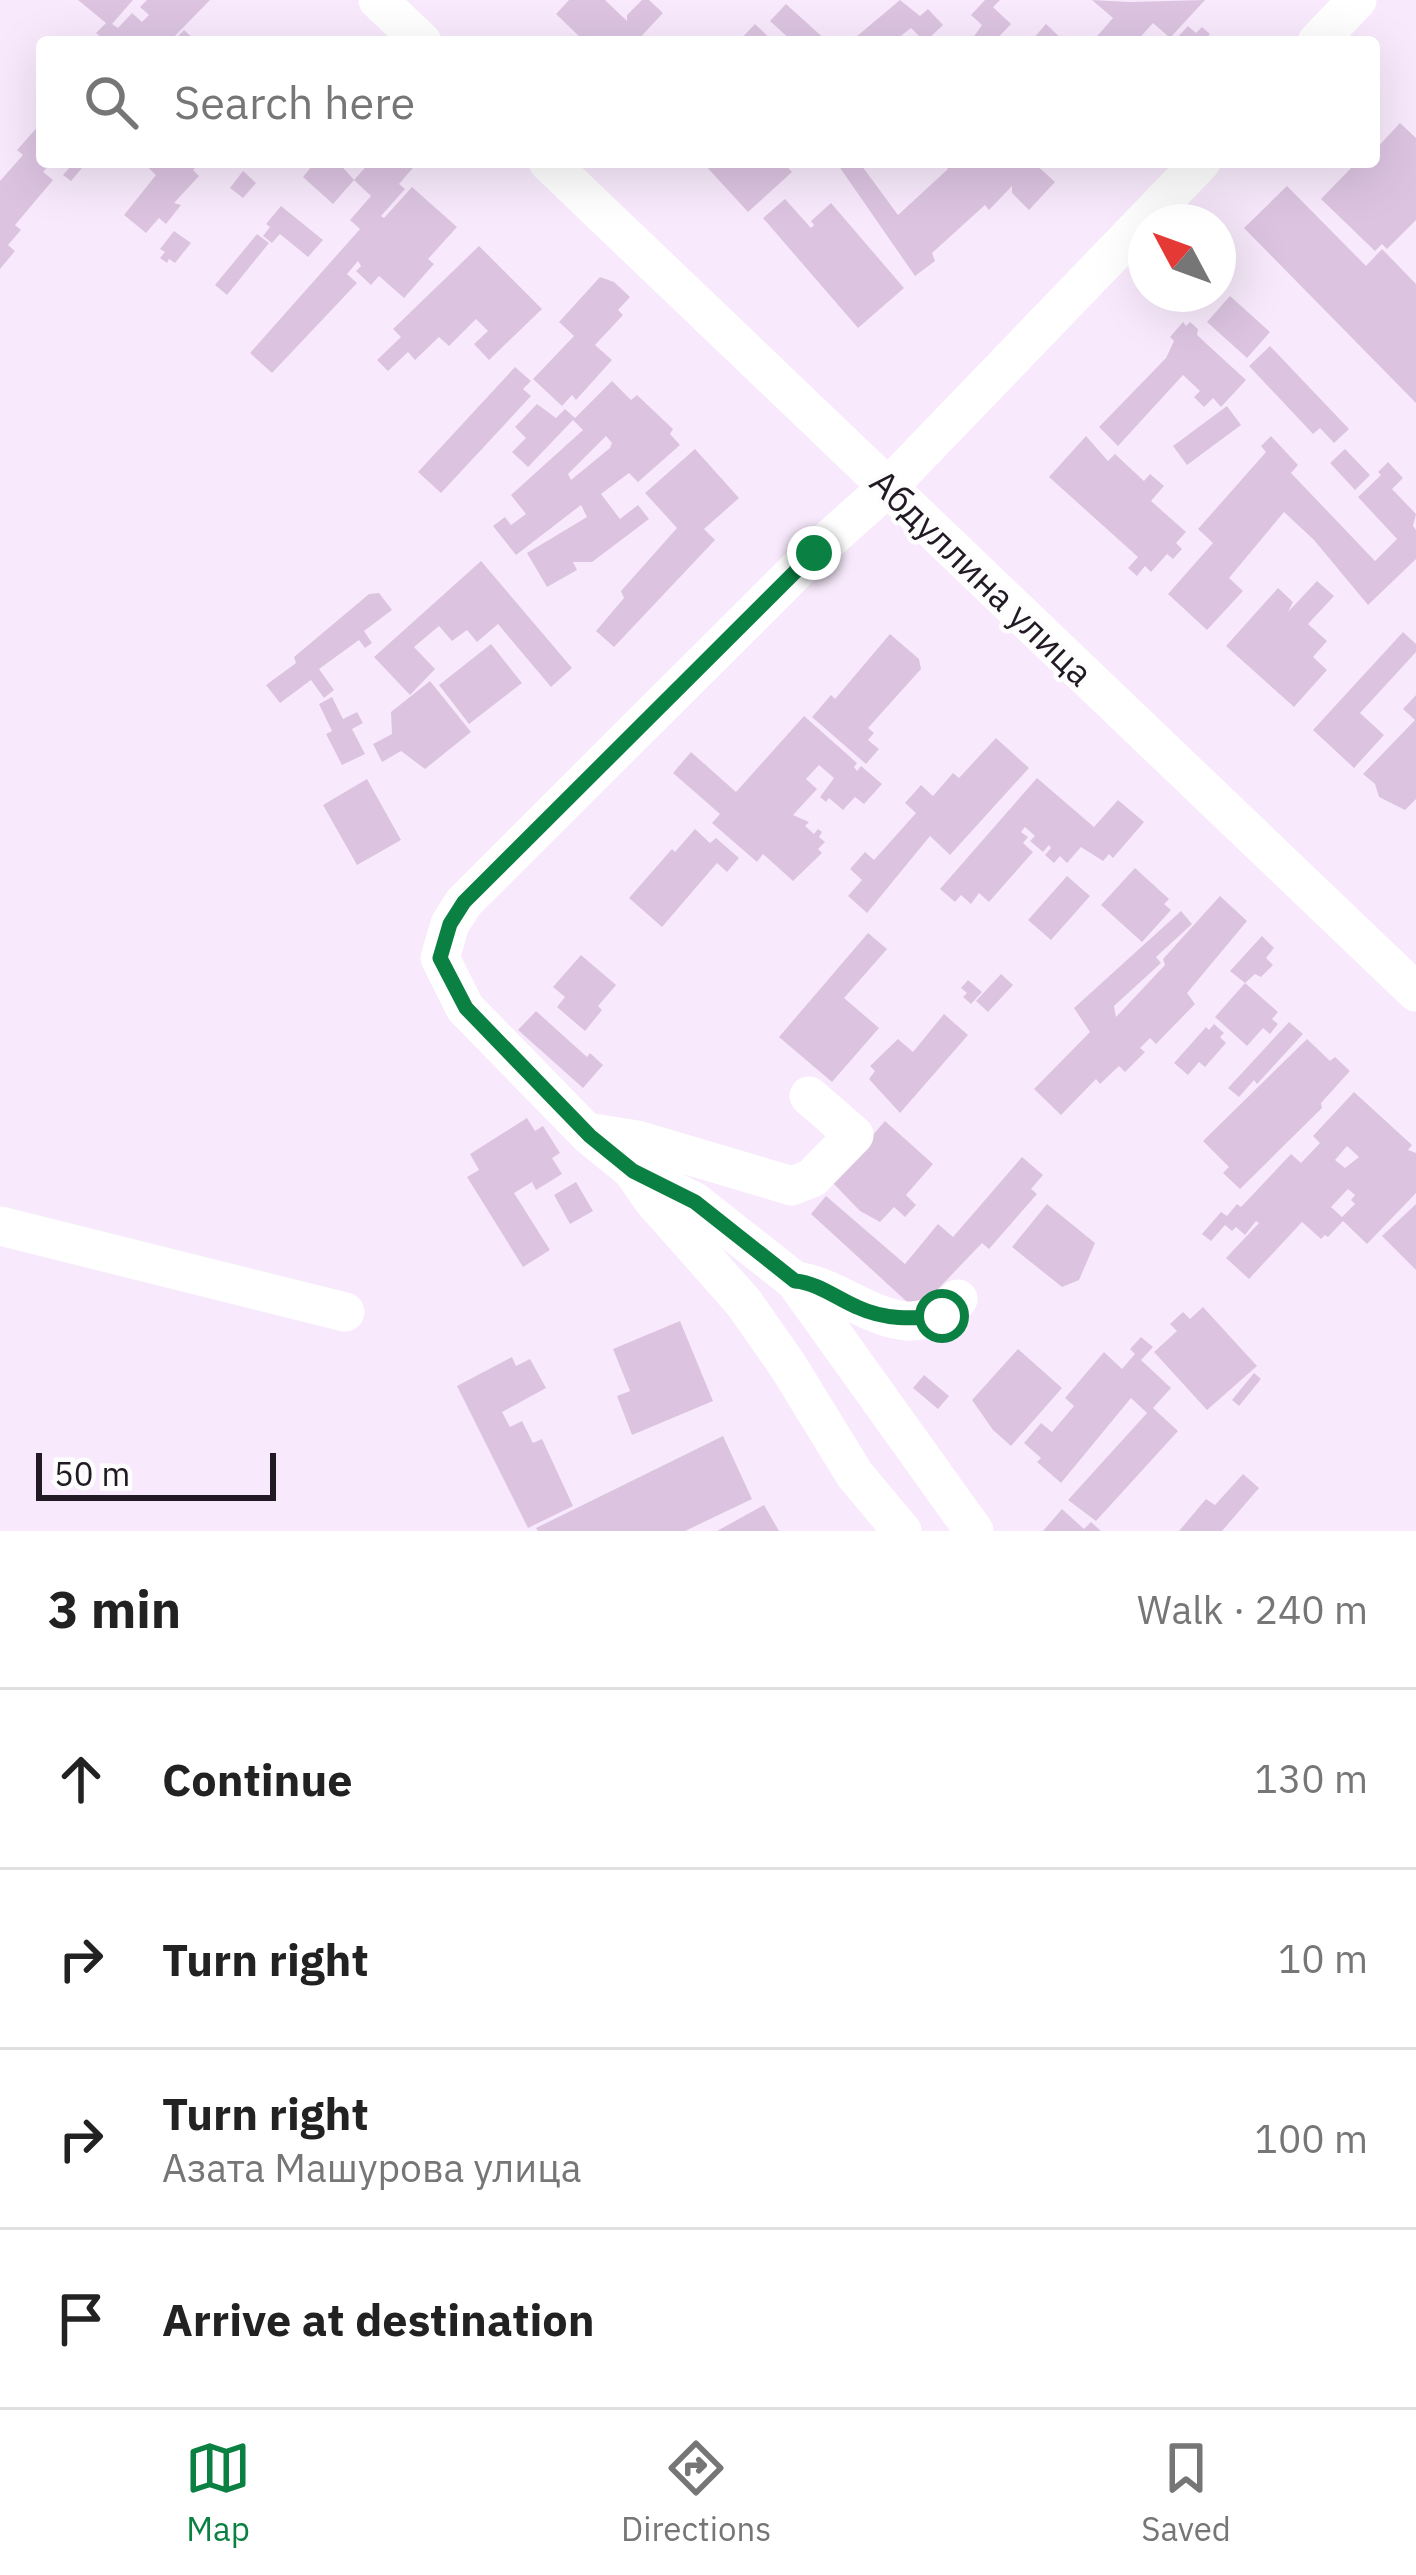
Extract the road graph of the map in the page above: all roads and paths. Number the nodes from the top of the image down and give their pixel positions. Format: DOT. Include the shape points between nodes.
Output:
graph roads {
  1 [pos="378,0"];
  2 [pos="1357,0"];
  3 [pos="416,36"];
  4 [pos="1323,36"];
  5 [pos="554,168"];
  6 [pos="1195,168"];
  7 [pos="888,487"];
  8 [pos="1416,992"];
  9 [pos="809,1096"];
  10 [pos="586,1132"];
  11 [pos="633,1171"];
  12 [pos="0,1226"];
  13 [pos="795,1281"];
  14 [pos="958,1299"];
  15 [pos="345,1312"];
  16 [pos="902,1531"];
  17 [pos="974,1531"];
  1 -- 3 [label="street"];
  2 -- 4 [label="street"];
  5 -- 7 [label="street, Абдуллина улица"];
  6 -- 7 [label="street"];
  7 -- 8 [label="street, Абдуллина улица"];
  7 -- 10 [label="street" via="450,924 440,958 466,1008"];
  9 -- 10 [label="street" via="854,1135 812,1178 792,1186 637,1139"];
  10 -- 11 [label="street"];
  11 -- 13 [label="street" via="695,1202"];
  11 -- 16 [label="street" via="744,1303 854,1475"];
  12 -- 15 [label="street"];
  13 -- 14 [label="street" via="905,1320 942,1316"];
  13 -- 17 [label="street"];
}
